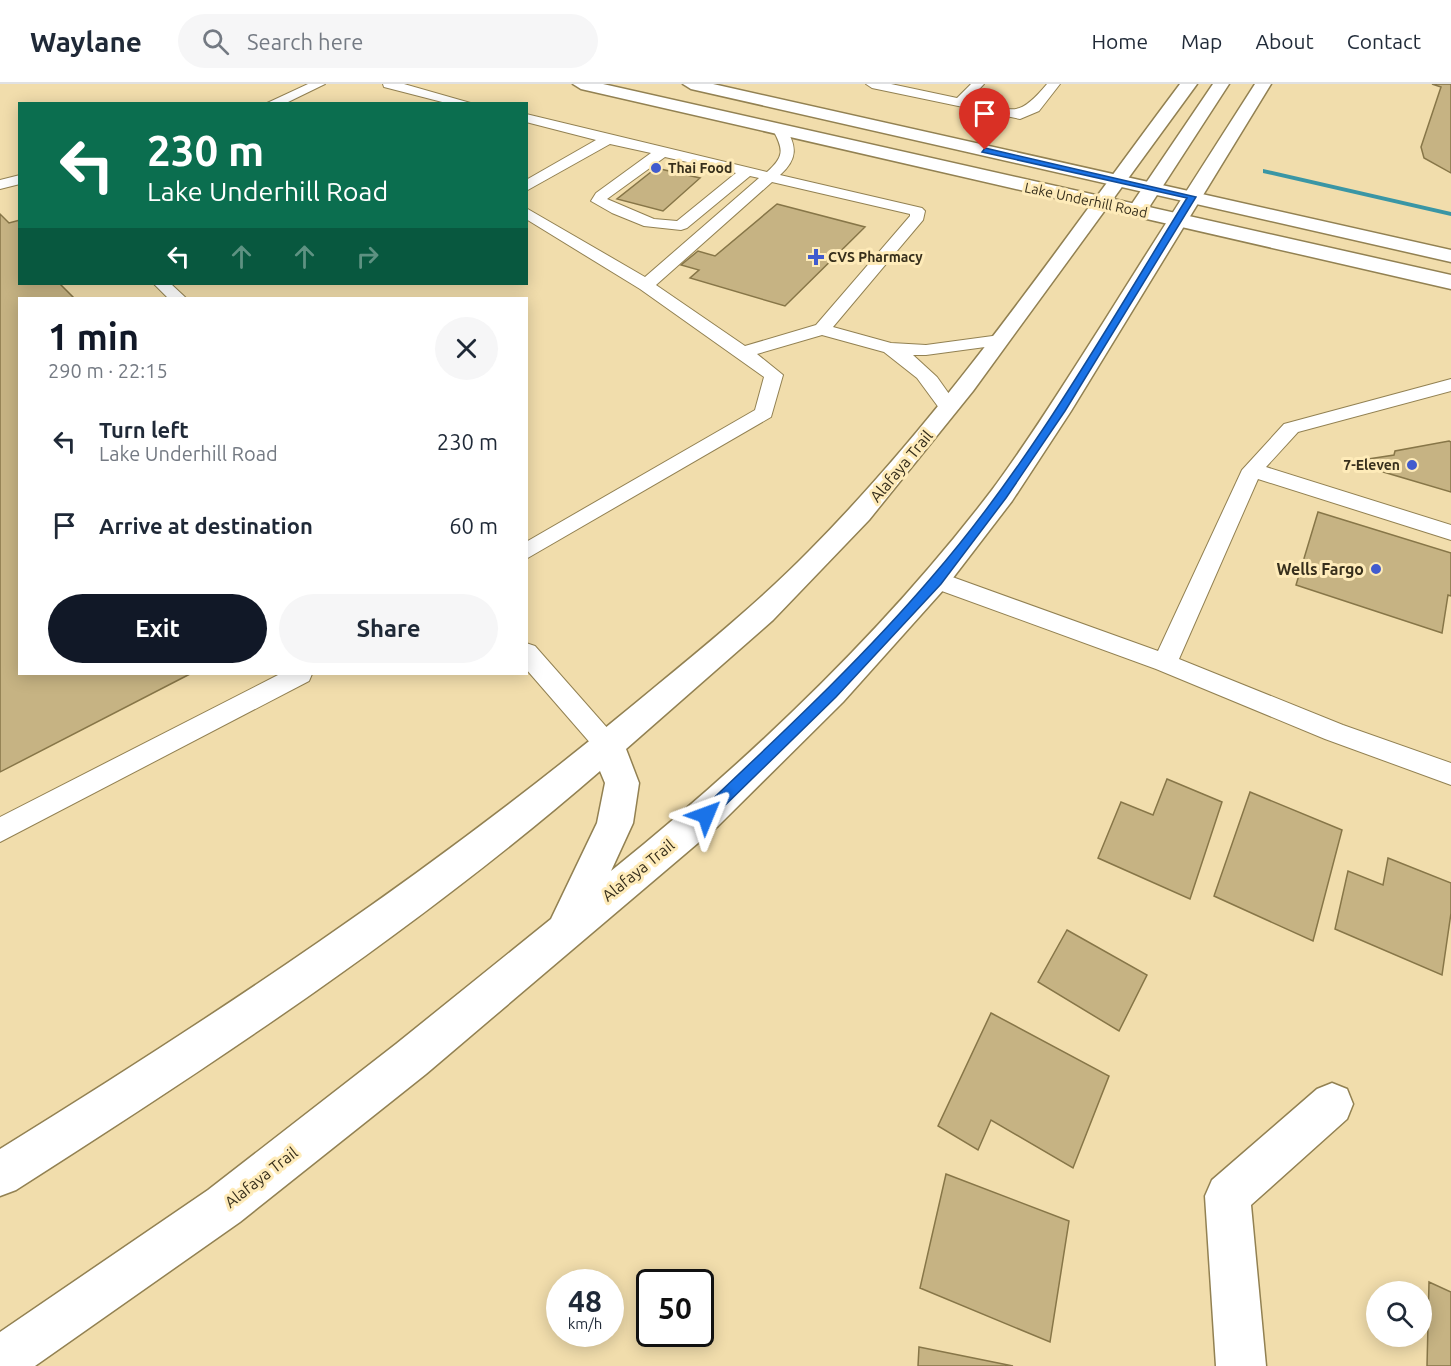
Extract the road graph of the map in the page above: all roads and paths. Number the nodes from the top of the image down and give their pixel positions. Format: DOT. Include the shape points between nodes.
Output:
graph roads {
  1 [pos="318,84"];
  2 [pos="389,84"];
  3 [pos="581,84"];
  4 [pos="872,84"];
  5 [pos="978,84"];
  6 [pos="1054,84"];
  7 [pos="1189,84"];
  8 [pos="1221,84"];
  9 [pos="1263,84"];
  10 [pos="704,85"];
  11 [pos="276,102"];
  12 [pos="460,102"];
  13 [pos="958,103"];
  14 [pos="528,119"];
  15 [pos="780,130"];
  16 [pos="608,139"];
  17 [pos="665,150"];
  18 [pos="749,170"];
  19 [pos="772,175"];
  20 [pos="18,180"];
  21 [pos="0,184"];
  22 [pos="528,186"];
  23 [pos="1153,188"];
  24 [pos="1108,192"];
  25 [pos="1192,197"];
  26 [pos="1137,211"];
  27 [pos="528,214"];
  28 [pos="1178,220"];
  29 [pos="1451,256"];
  30 [pos="1451,282"];
  31 [pos="163,285"];
  32 [pos="646,285"];
  33 [pos="176,297"];
  34 [pos="822,329"];
  35 [pos="1000,340"];
  36 [pos="890,348"];
  37 [pos="742,353"];
  38 [pos="1451,385"];
  39 [pos="949,408"];
  40 [pos="1252,470"];
  41 [pos="1451,533"];
  42 [pos="528,551"];
  43 [pos="936,580"];
  44 [pos="528,654"];
  45 [pos="1165,663"];
  46 [pos="298,675"];
  47 [pos="608,746"];
  48 [pos="1451,774"];
  49 [pos="0,830"];
  50 [pos="565,929"];
  51 [pos="1332,1104"];
  52 [pos="0,1174"];
  53 [pos="0,1361"];
  54 [pos="1240,1366"];
  1 -- 11 [label="lane"];
  2 -- 12 [label="lane"];
  3 -- 15 [label="main road, Lake Underhill Road"];
  4 -- 13 [label="lane"];
  5 -- 13 [label="lane"];
  6 -- 13 [label="lane" via="1034,108 1020,115"];
  7 -- 24 [label="main road, Alafaya Trail"];
  8 -- 23 [label="main road"];
  9 -- 25 [label="main road, Alafaya Trail"];
  10 -- 24 [label="main road, Lake Underhill Road"];
  14 -- 16 [label="lane"];
  15 -- 19 [label="lane" via="789,155"];
  15 -- 24 [label="main road, Lake Underhill Road"];
  16 -- 17 [label="lane"];
  16 -- 22 [label="lane"];
  17 -- 18 [label="lane"];
  17 -- 18 [label="lane" via="599,201 671,227 681,225"];
  18 -- 19 [label="lane"];
  19 -- 32 [label="lane"];
  19 -- 34 [label="lane" via="917,212 918,217"];
  20 -- 21 [label="lane"];
  23 -- 24 [label="main road, Lake Underhill Road"];
  23 -- 25 [label="main road, Lake Underhill Road"];
  23 -- 26 [label="main road"];
  24 -- 26 [label="main road, Lake Underhill Road"];
  24 -- 35 [label="main road, Alafaya Trail"];
  25 -- 28 [label="main road, Alafaya Trail"];
  25 -- 29 [label="main road, Lake Underhill Road"];
  26 -- 28 [label="main road, Lake Underhill Road"];
  27 -- 32 [label="lane"];
  28 -- 30 [label="main road, Lake Underhill Road"];
  28 -- 43 [label="main road, Alafaya Trail" via="1059,411 1002,495"];
  31 -- 33 [label="lane"];
  32 -- 37 [label="lane"];
  34 -- 36 [label="lane"];
  34 -- 37 [label="lane"];
  35 -- 36 [label="lane" via="926,350"];
  35 -- 39 [label="main road, Alafaya Trail"];
  36 -- 39 [label="lane" via="915,363"];
  37 -- 42 [label="lane" via="774,375 764,413"];
  38 -- 40 [label="lane" via="1291,428"];
  39 -- 47 [label="main road, Alafaya Trail" via="819,558 727,644"];
  40 -- 41 [label="lane"];
  40 -- 45 [label="lane"];
  43 -- 45 [label="lane"];
  43 -- 50 [label="main road, Alafaya Trail" via="832,693 706,815"];
  44 -- 47 [label="lane"];
  45 -- 48 [label="lane" via="1334,732"];
  46 -- 49 [label="lane"];
  47 -- 50 [label="main road" via="622,783 615,823"];
  47 -- 52 [label="main road, Alafaya Trail" via="470,856 289,987"];
  50 -- 53 [label="main road, Alafaya Trail" via="411,1059 224,1206"];
  51 -- 54 [label="main road" via="1228,1196"];
}
